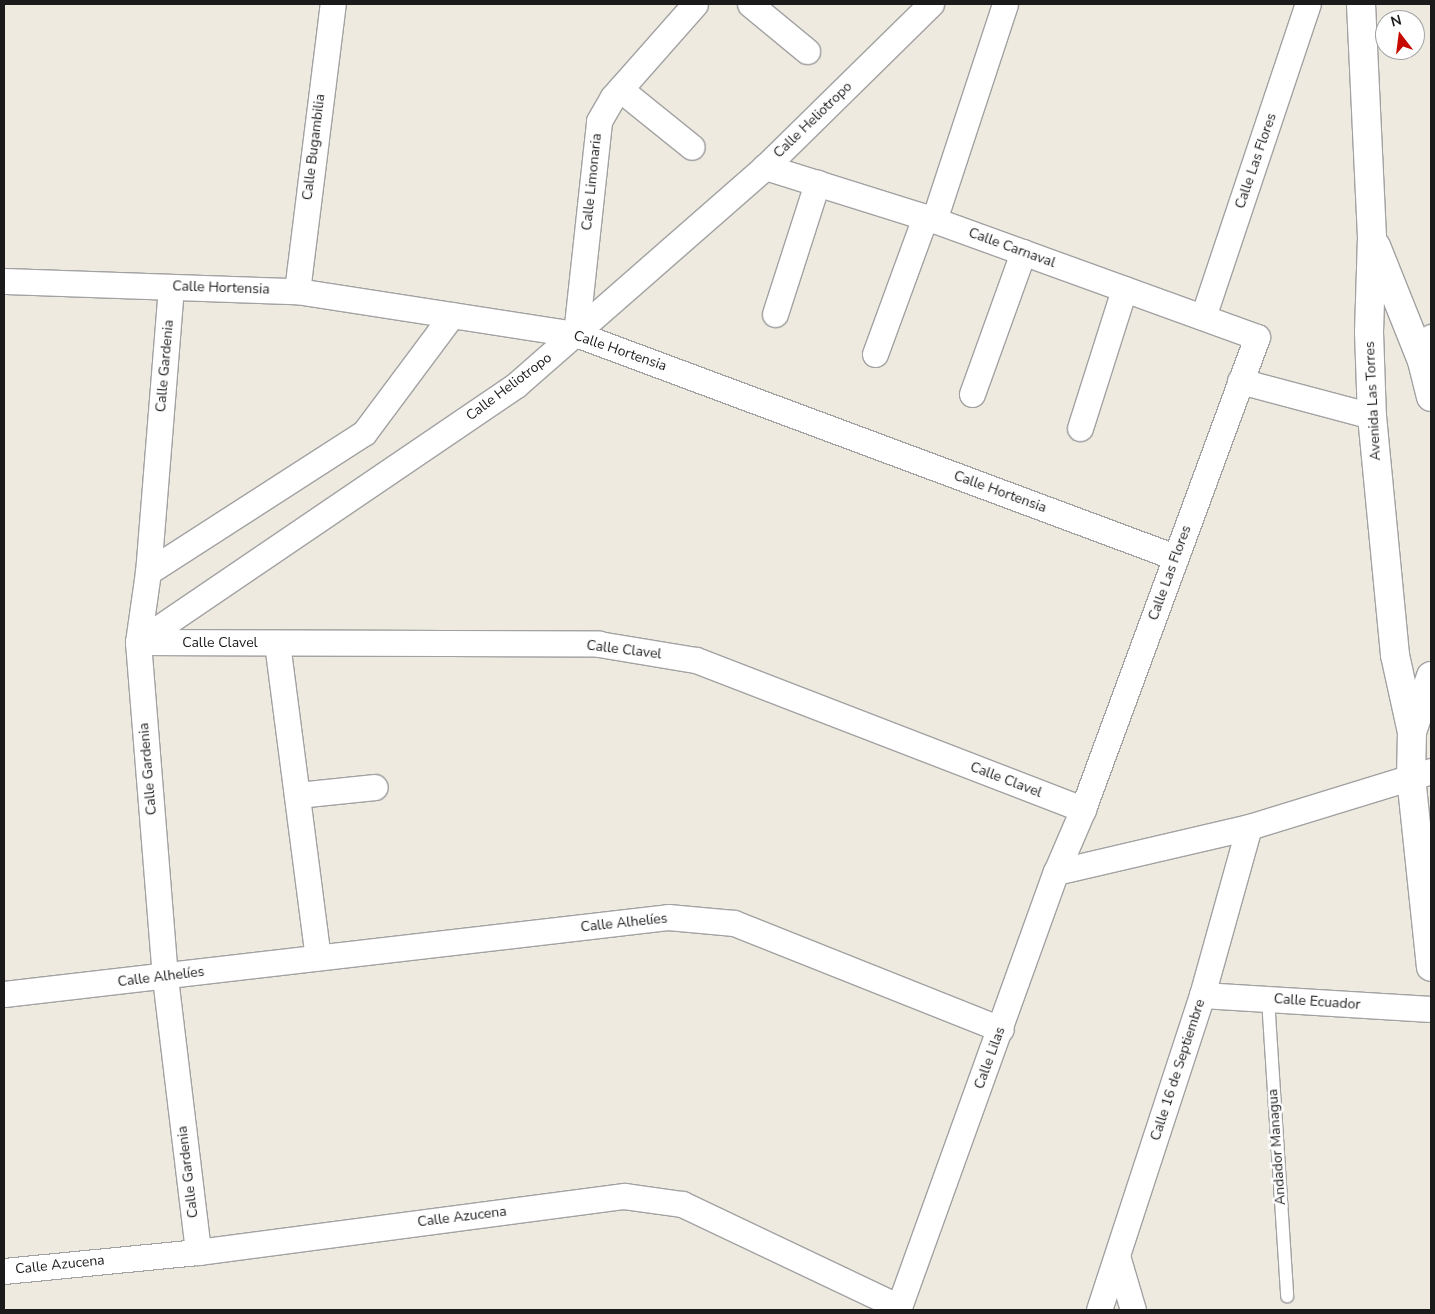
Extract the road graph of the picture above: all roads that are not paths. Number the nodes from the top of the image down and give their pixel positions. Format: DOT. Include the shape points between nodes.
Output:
graph roads {
  1 [pos="333,4"];
  2 [pos="695,4"];
  3 [pos="750,4"];
  4 [pos="931,4"];
  5 [pos="1006,4"];
  6 [pos="1308,4"];
  7 [pos="1361,4"];
  8 [pos="807,51"];
  9 [pos="620,89"];
  10 [pos="692,147"];
  11 [pos="765,167"];
  12 [pos="817,183"];
  13 [pos="930,218"];
  14 [pos="1372,237"];
  15 [pos="1023,252"];
  16 [pos="4,281"];
  17 [pos="171,287"];
  18 [pos="1124,289"];
  19 [pos="297,291"];
  20 [pos="452,314"];
  21 [pos="774,314"];
  22 [pos="1203,318"];
  23 [pos="576,334"];
  24 [pos="1257,337"];
  25 [pos="1427,349"];
  26 [pos="875,354"];
  27 [pos="1240,381"];
  28 [pos="972,394"];
  29 [pos="1431,397"];
  30 [pos="1372,416"];
  31 [pos="1080,428"];
  32 [pos="1176,557"];
  33 [pos="148,572"];
  34 [pos="138,642"];
  35 [pos="277,644"];
  36 [pos="1431,676"];
  37 [pos="1412,732"];
  38 [pos="1421,774"];
  39 [pos="376,787"];
  40 [pos="298,795"];
  41 [pos="1083,809"];
  42 [pos="1249,827"];
  43 [pos="1056,872"];
  44 [pos="318,957"];
  45 [pos="1431,966"];
  46 [pos="164,978"];
  47 [pos="4,994"];
  48 [pos="1202,995"];
  49 [pos="1268,999"];
  50 [pos="1431,1009"];
  51 [pos="1001,1029"];
  52 [pos="198,1252"];
  53 [pos="1118,1259"];
  54 [pos="4,1271"];
  55 [pos="1287,1296"];
  56 [pos="899,1307"];
  57 [pos="1099,1310"];
  58 [pos="1132,1310"];
  1 -- 19 [label="street, Calle Bugambilia"];
  2 -- 9 [label="street, Calle Limonaria"];
  3 -- 8 [label="street"];
  4 -- 11 [label="street, Calle Heliotropo"];
  5 -- 13 [label="street"];
  6 -- 22 [label="street, Calle Las Flores"];
  7 -- 14 [label="street"];
  9 -- 10 [label="street"];
  9 -- 23 [label="street, Calle Limonaria" via="598,121"];
  11 -- 12 [label="street, Calle Carnaval"];
  11 -- 23 [label="street, Calle Heliotropo"];
  12 -- 13 [label="street, Calle Carnaval"];
  12 -- 21 [label="street"];
  13 -- 15 [label="street, Calle Carnaval"];
  13 -- 26 [label="street"];
  14 -- 25 [label="street"];
  14 -- 30 [label="street, Avenida Las Torres" via="1369,332"];
  15 -- 18 [label="street, Calle Carnaval"];
  15 -- 28 [label="street"];
  16 -- 17 [label="street, Calle Hortensia"];
  17 -- 19 [label="street, Calle Hortensia"];
  17 -- 33 [label="street, Calle Gardenia"];
  18 -- 22 [label="street, Calle Carnaval"];
  18 -- 31 [label="street"];
  19 -- 20 [label="street, Calle Hortensia"];
  20 -- 23 [label="street, Calle Hortensia"];
  20 -- 33 [label="street" via="364,433"];
  22 -- 24 [label="street, Calle Carnaval"];
  23 -- 32 [label="street, Calle Hortensia"];
  23 -- 34 [label="street, Calle Heliotropo" via="516,385"];
  24 -- 27 [label="street, Calle Las Flores"];
  25 -- 29 [label="street"];
  27 -- 30 [label="street"];
  27 -- 32 [label="street, Calle Las Flores"];
  30 -- 37 [label="street, Avenida Las Torres" via="1389,608 1395,655"];
  32 -- 41 [label="street, Calle Las Flores"];
  33 -- 34 [label="street, Calle Gardenia"];
  34 -- 35 [label="street, Calle Clavel"];
  34 -- 46 [label="street, Calle Gardenia"];
  35 -- 40 [label="street"];
  35 -- 41 [label="street, Calle Clavel" via="599,644 696,660"];
  36 -- 37 [label="street, Avenida Las Torres"];
  37 -- 38 [label="street, Avenida Las Torres"];
  38 -- 42 [label="street"];
  38 -- 45 [label="street, Avenida Las Torres"];
  39 -- 40 [label="street"];
  40 -- 44 [label="street"];
  41 -- 43 [label="street, Calle Lilas"];
  42 -- 43 [label="street"];
  42 -- 48 [label="street, Calle 16 de Septiembre"];
  43 -- 51 [label="street, Calle Lilas"];
  44 -- 46 [label="street, Calle Alhelíes"];
  44 -- 51 [label="street, Calle Alhelíes" via="668,917 734,923"];
  46 -- 47 [label="street, Calle Alhelíes"];
  46 -- 52 [label="street, Calle Gardenia"];
  48 -- 49 [label="street, Calle Ecuador"];
  48 -- 53 [label="street, Calle 16 de Septiembre"];
  49 -- 50 [label="street, Calle Ecuador"];
  49 -- 55 [label="lane, Andador Managua"];
  51 -- 56 [label="street, Calle Lilas"];
  52 -- 54 [label="street, Calle Azucena"];
  52 -- 56 [label="street, Calle Azucena" via="624,1196 682,1204"];
  53 -- 57 [label="street, Calle 16 de Septiembre"];
  53 -- 58 [label="street"];
}
